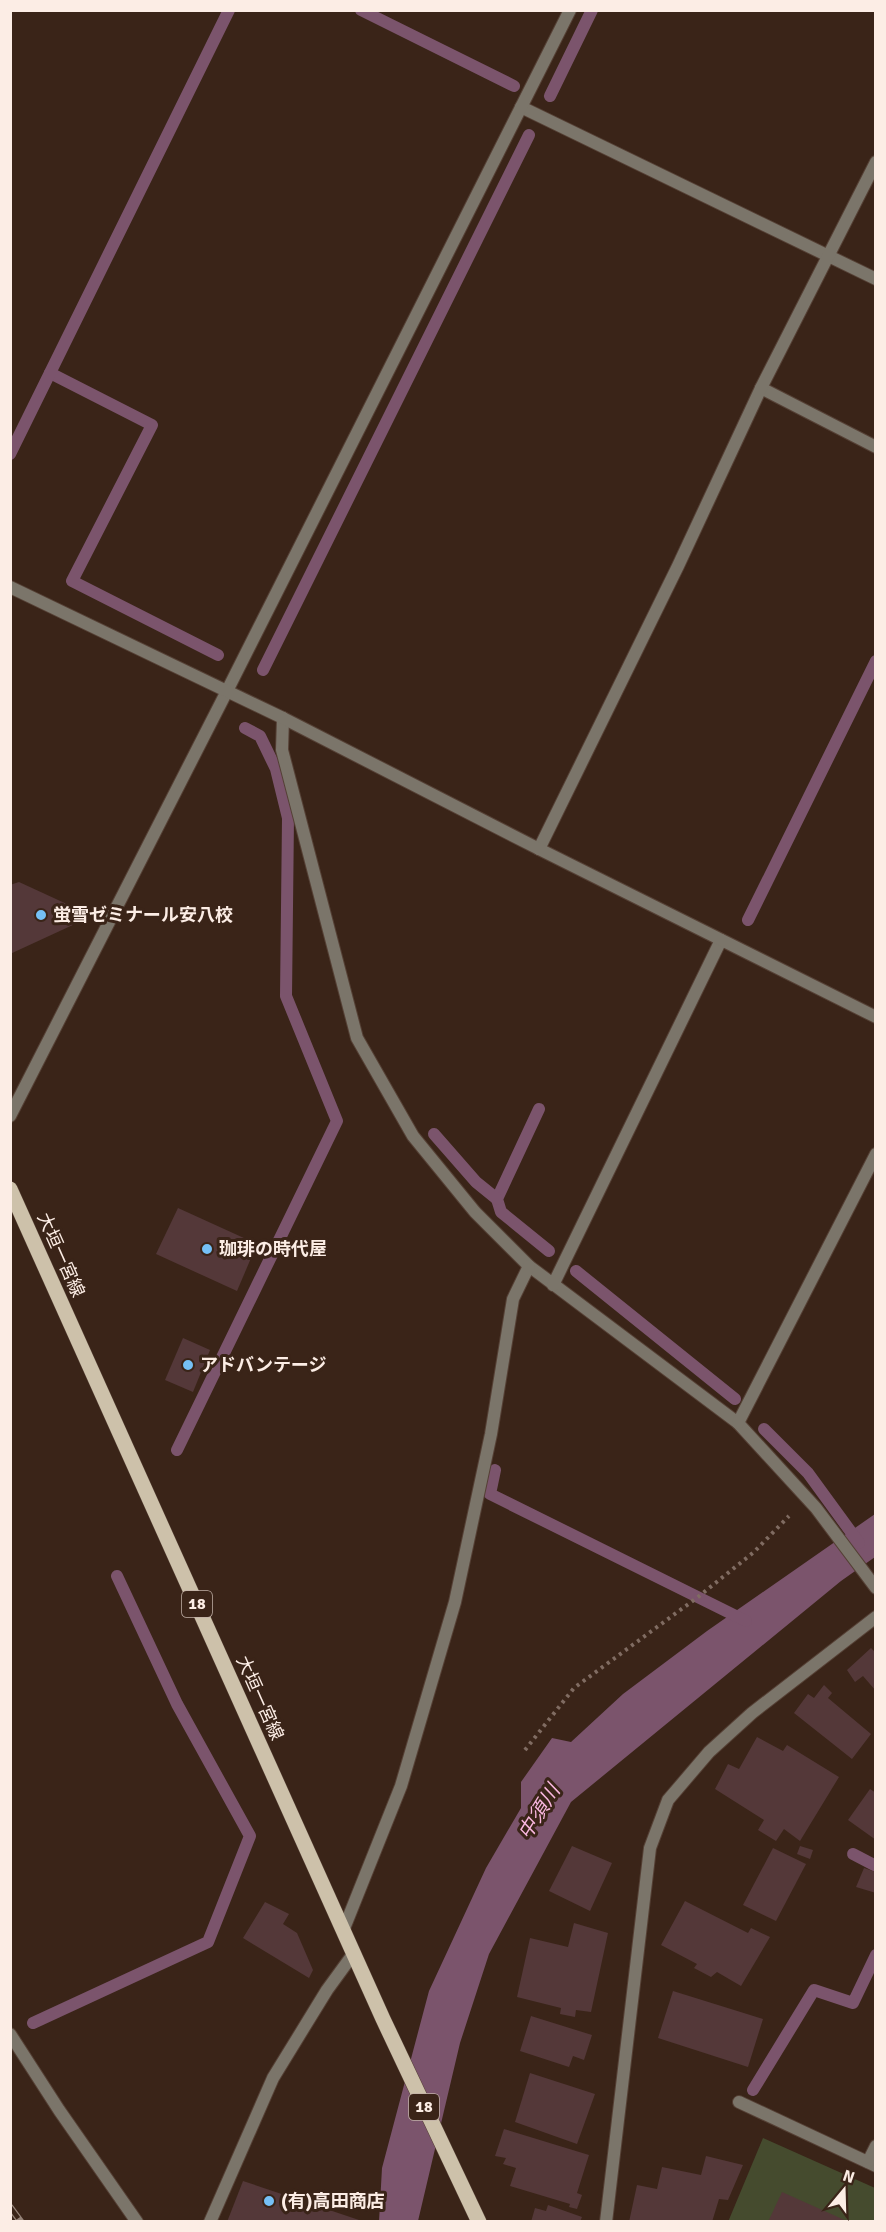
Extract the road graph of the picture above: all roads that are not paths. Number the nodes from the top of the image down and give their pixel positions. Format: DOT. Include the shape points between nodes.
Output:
graph roads {
  1 [pos="570,10"];
  2 [pos="521,106"];
  3 [pos="876,162"];
  4 [pos="827,255"];
  5 [pos="876,279"];
  6 [pos="761,388"];
  7 [pos="876,447"];
  8 [pos="10,587"];
  9 [pos="227,691"];
  10 [pos="283,718"];
  11 [pos="539,849"];
  12 [pos="721,940"];
  13 [pos="876,1017"];
  14 [pos="10,1116"];
  15 [pos="876,1154"];
  16 [pos="10,1189"];
  17 [pos="529,1266"];
  18 [pos="553,1285"];
  19 [pos="738,1423"];
  20 [pos="873,1585"];
  21 [pos="876,1617"];
  22 [pos="343,1931"];
  23 [pos="354,1953"];
  24 [pos="10,2034"];
  25 [pos="739,2102"];
  26 [pos="876,2146"];
  27 [pos="872,2164"];
  28 [pos="136,2222"];
  29 [pos="210,2222"];
  30 [pos="479,2222"];
  31 [pos="606,2222"];
  1 -- 2 [label="street"];
  2 -- 4 [label="street"];
  2 -- 9 [label="street"];
  3 -- 4 [label="street"];
  4 -- 5 [label="street"];
  4 -- 6 [label="street"];
  6 -- 7 [label="street"];
  6 -- 11 [label="street"];
  8 -- 9 [label="street"];
  9 -- 10 [label="street"];
  9 -- 14 [label="street"];
  10 -- 11 [label="street"];
  10 -- 17 [label="street" via="282,750 357,1038 413,1136 475,1212"];
  11 -- 12 [label="street"];
  12 -- 13 [label="street"];
  12 -- 18 [label="street"];
  15 -- 19 [label="street"];
  16 -- 22 [label="main road, 大垣一宮線 / 18"];
  17 -- 18 [label="street"];
  17 -- 22 [label="street" via="513,1299 491,1434 455,1602 401,1786"];
  18 -- 19 [label="street"];
  19 -- 20 [label="street" via="816,1508"];
  21 -- 31 [label="street" via="752,1713 709,1752 668,1800 650,1848"];
  22 -- 23 [label="main road, 大垣一宮線 / 18"];
  23 -- 29 [label="street" via="273,2078"];
  23 -- 30 [label="main road, 大垣一宮線 / 18"];
  24 -- 28 [label="street"];
  25 -- 27 [label="street"];
  26 -- 27 [label="street"];
}
